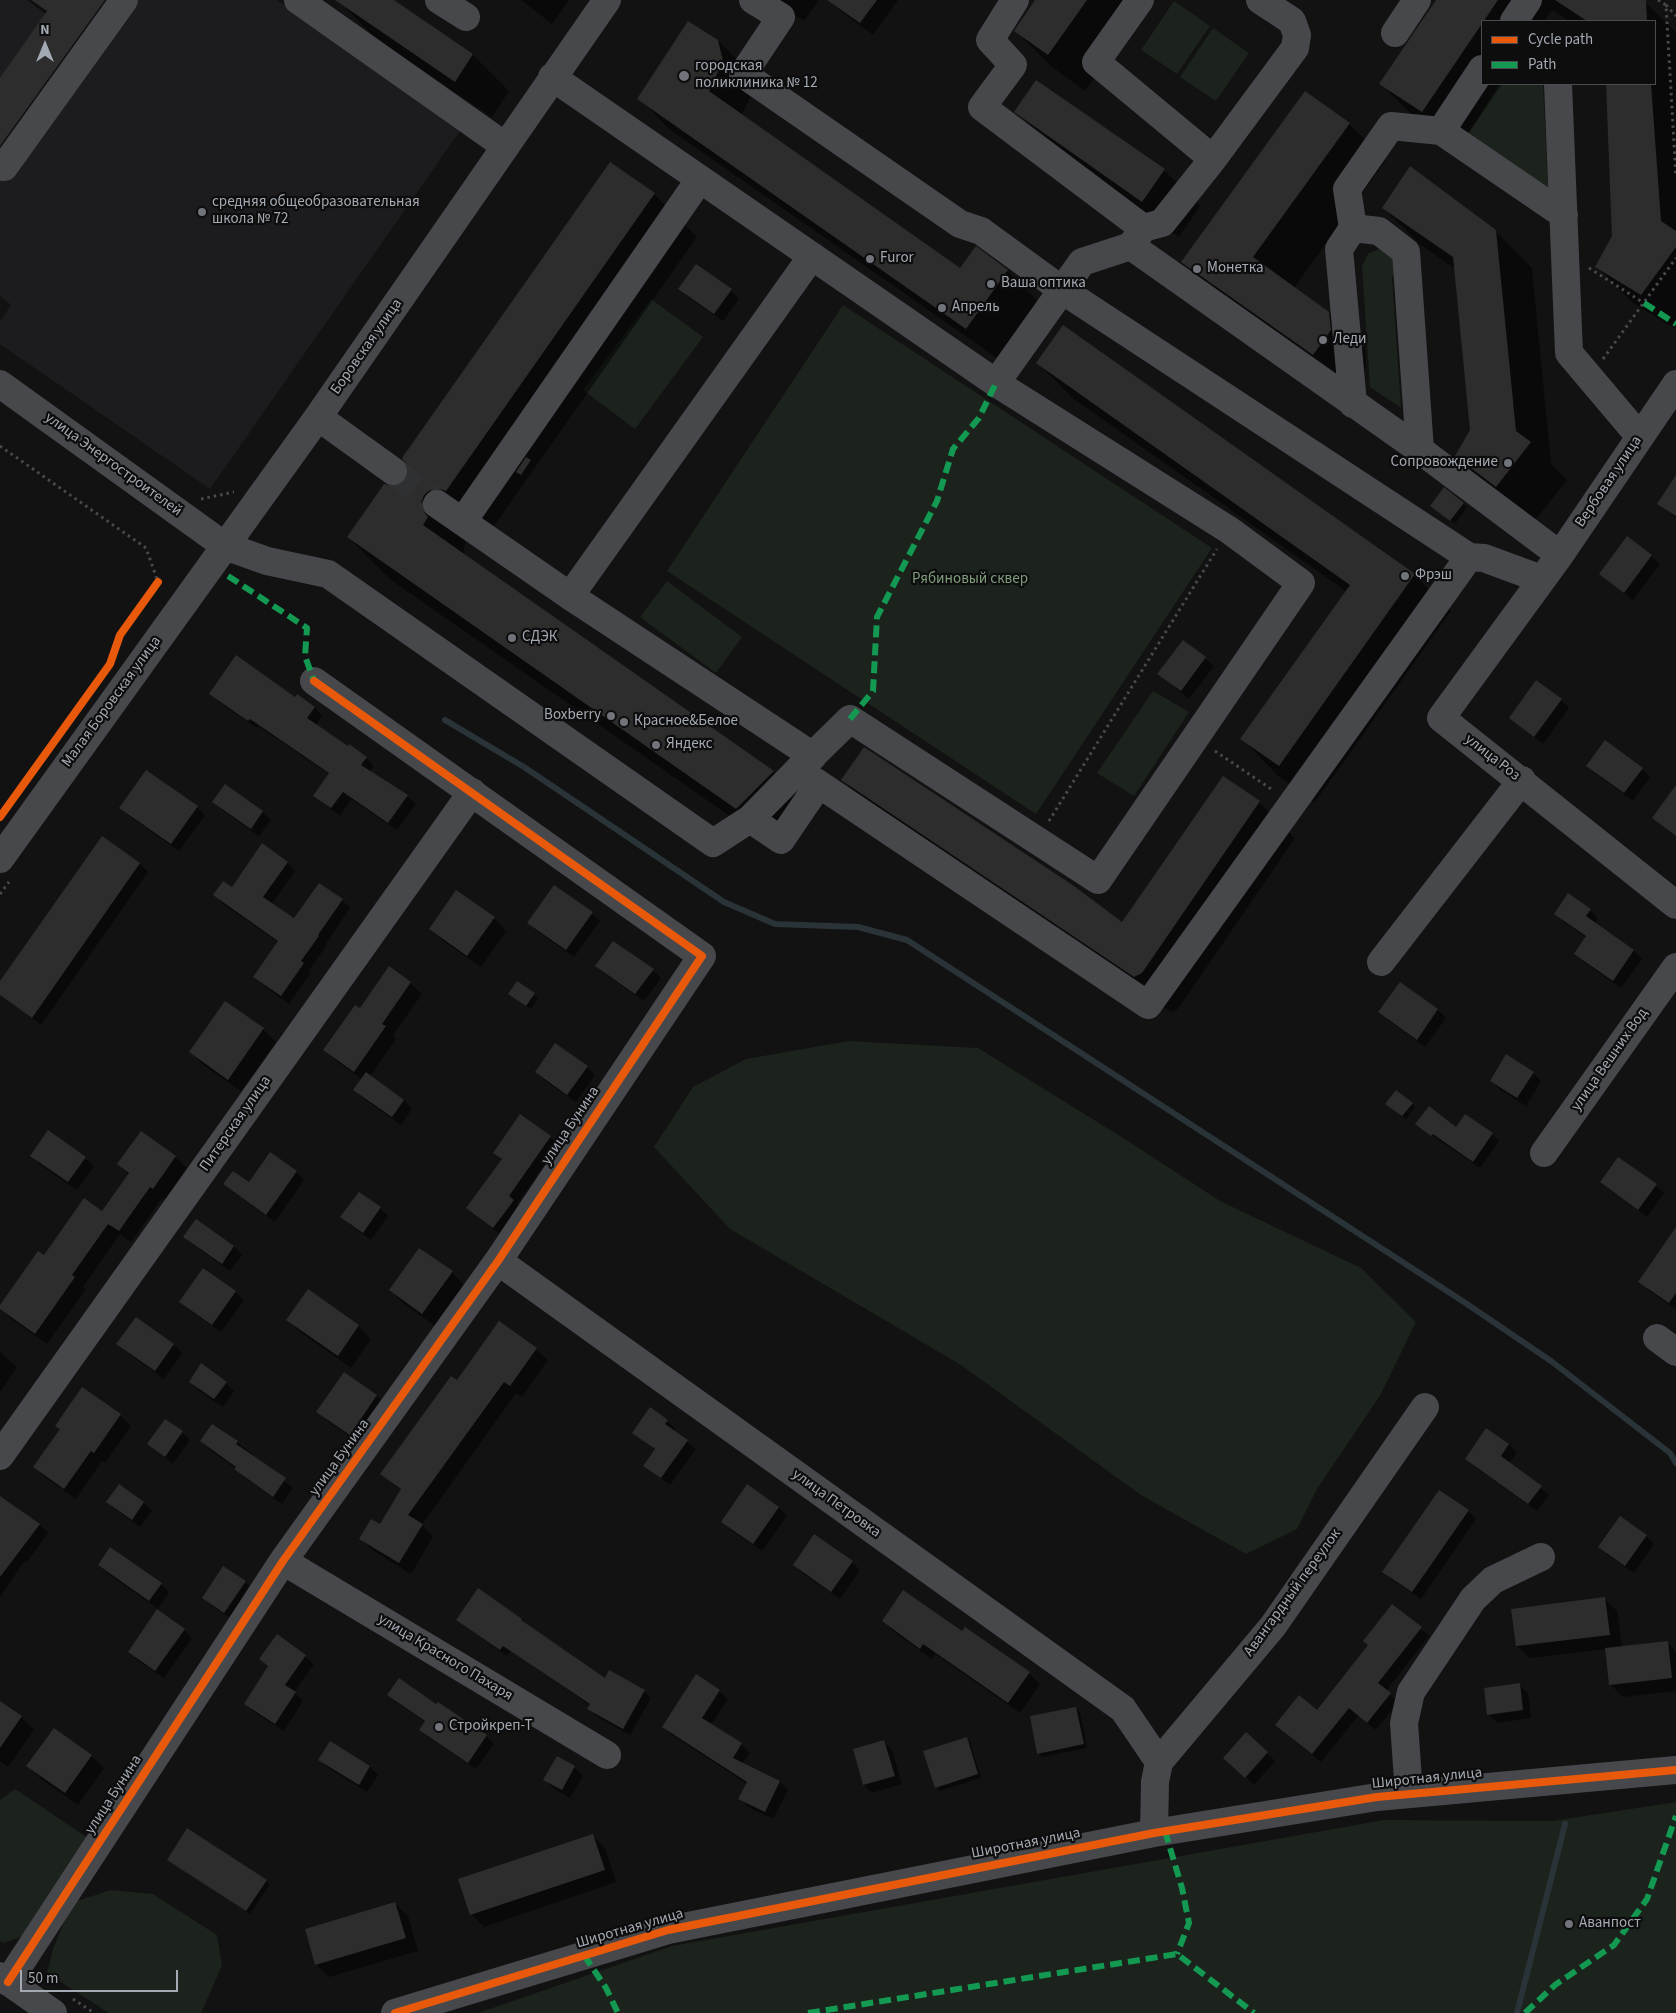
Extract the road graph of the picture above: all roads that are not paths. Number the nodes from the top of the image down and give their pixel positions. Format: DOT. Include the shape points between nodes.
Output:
graph roads {
  1 [pos="124,0"];
  2 [pos="439,0"];
  3 [pos="607,0"];
  4 [pos="753,0"];
  5 [pos="1015,0"];
  6 [pos="1140,0"];
  7 [pos="1260,0"];
  8 [pos="1417,0"];
  9 [pos="301,1"];
  10 [pos="787,8"];
  11 [pos="466,18"];
  12 [pos="1395,33"];
  13 [pos="1481,70"];
  14 [pos="552,77"];
  15 [pos="1558,85"];
  16 [pos="1441,130"];
  17 [pos="505,146"];
  18 [pos="1213,159"];
  19 [pos="0,164"];
  20 [pos="700,179"];
  21 [pos="1564,215"];
  22 [pos="1353,228"];
  23 [pos="1137,237"];
  24 [pos="812,256"];
  25 [pos="1062,290"];
  26 [pos="996,383"];
  27 [pos="0,384"];
  28 [pos="1676,384"];
  29 [pos="1353,404"];
  30 [pos="318,418"];
  31 [pos="1640,437"];
  32 [pos="1420,450"];
  33 [pos="393,471"];
  34 [pos="437,504"];
  35 [pos="463,521"];
  36 [pos="225,546"];
  37 [pos="1560,555"];
  38 [pos="1468,557"];
  39 [pos="1541,579"];
  40 [pos="570,596"];
  41 [pos="314,681"];
  42 [pos="810,770"];
  43 [pos="1522,780"];
  44 [pos="472,792"];
  45 [pos="750,819"];
  46 [pos="0,859"];
  47 [pos="1676,905"];
  48 [pos="1381,962"];
  49 [pos="1676,967"];
  50 [pos="1544,1153"];
  51 [pos="498,1261"];
  52 [pos="1425,1408"];
  53 [pos="0,1456"];
  54 [pos="1541,1556"];
  55 [pos="283,1561"];
  56 [pos="607,1755"];
  57 [pos="1159,1762"];
  58 [pos="1676,1770"];
  59 [pos="1409,1794"];
  60 [pos="1154,1833"];
  61 [pos="4,1979"];
  62 [pos="53,2013"];
  63 [pos="396,2013"];
  1 -- 19 [label="street" via="4,167"];
  2 -- 11 [label="street"];
  3 -- 14 [label="street, Боровская улица"];
  4 -- 10 [label="street"];
  5 -- 23 [label="street" via="990,40 1013,65 982,107"];
  6 -- 18 [label="street" via="1096,62"];
  7 -- 18 [label="street" via="1292,21 1298,35 1295,48"];
  8 -- 12 [label="street"];
  9 -- 17 [label="street"];
  10 -- 25 [label="street" via="743,74 960,224 981,231"];
  13 -- 16 [label="street"];
  14 -- 17 [label="street, Боровская улица"];
  14 -- 20 [label="street"];
  15 -- 21 [label="street"];
  16 -- 21 [label="street"];
  16 -- 22 [label="street" via="1391,126 1347,189"];
  17 -- 30 [label="street, Боровская улица"];
  18 -- 23 [label="street" via="1162,223"];
  20 -- 24 [label="street"];
  20 -- 35 [label="street"];
  21 -- 31 [label="street" via="1569,353"];
  22 -- 29 [label="street" via="1339,249"];
  22 -- 32 [label="street" via="1379,231 1406,252"];
  23 -- 25 [label="street" via="1082,262"];
  23 -- 29 [label="street"];
  24 -- 26 [label="street"];
  24 -- 40 [label="street"];
  25 -- 26 [label="street"];
  25 -- 38 [label="street"];
  26 -- 42 [label="street" via="1228,530 1301,583 1098,880 850,719"];
  27 -- 36 [label="street, улица Энергостроителей"];
  28 -- 31 [label="street, Вербовая улица"];
  29 -- 32 [label="street"];
  30 -- 33 [label="street"];
  30 -- 36 [label="street, Боровская улица"];
  31 -- 37 [label="street, Вербовая улица"];
  32 -- 37 [label="street"];
  34 -- 35 [label="street"];
  35 -- 40 [label="street"];
  36 -- 45 [label="street, улица Энергостроителей" via="267,561 328,574 713,843"];
  36 -- 46 [label="street, Малая Боровская улица"];
  37 -- 39 [label="street, Вербовая улица"];
  38 -- 39 [label="street" via="1484,558"];
  38 -- 42 [label="street" via="1148,1005"];
  39 -- 43 [label="street, улица Роз" via="1441,718"];
  40 -- 42 [label="street"];
  41 -- 44 [label="street"];
  42 -- 45 [label="street"];
  42 -- 45 [label="street" via="781,840"];
  43 -- 47 [label="street, улица Роз"];
  43 -- 48 [label="street"];
  44 -- 51 [label="street, улица Бунина" via="702,956"];
  44 -- 53 [label="street, Питерская улица"];
  49 -- 50 [label="street, улица Вешних Вод"];
  51 -- 55 [label="street, улица Бунина"];
  51 -- 57 [label="street, улица Петровка" via="1123,1709"];
  52 -- 57 [label="street, Авангардный переулок" via="1273,1626"];
  54 -- 59 [label="street" via="1493,1580 1472,1599 1411,1692 1404,1723"];
  55 -- 56 [label="street, улица Красного Пахаря"];
  55 -- 61 [label="street, улица Бунина"];
  57 -- 60 [label="street" via="1155,1782"];
  58 -- 59 [label="street, Широтная улица"];
  59 -- 60 [label="street, Широтная улица"];
  60 -- 63 [label="street, Широтная улица" via="668,1930"];
  61 -- 62 [label="street"];
}
